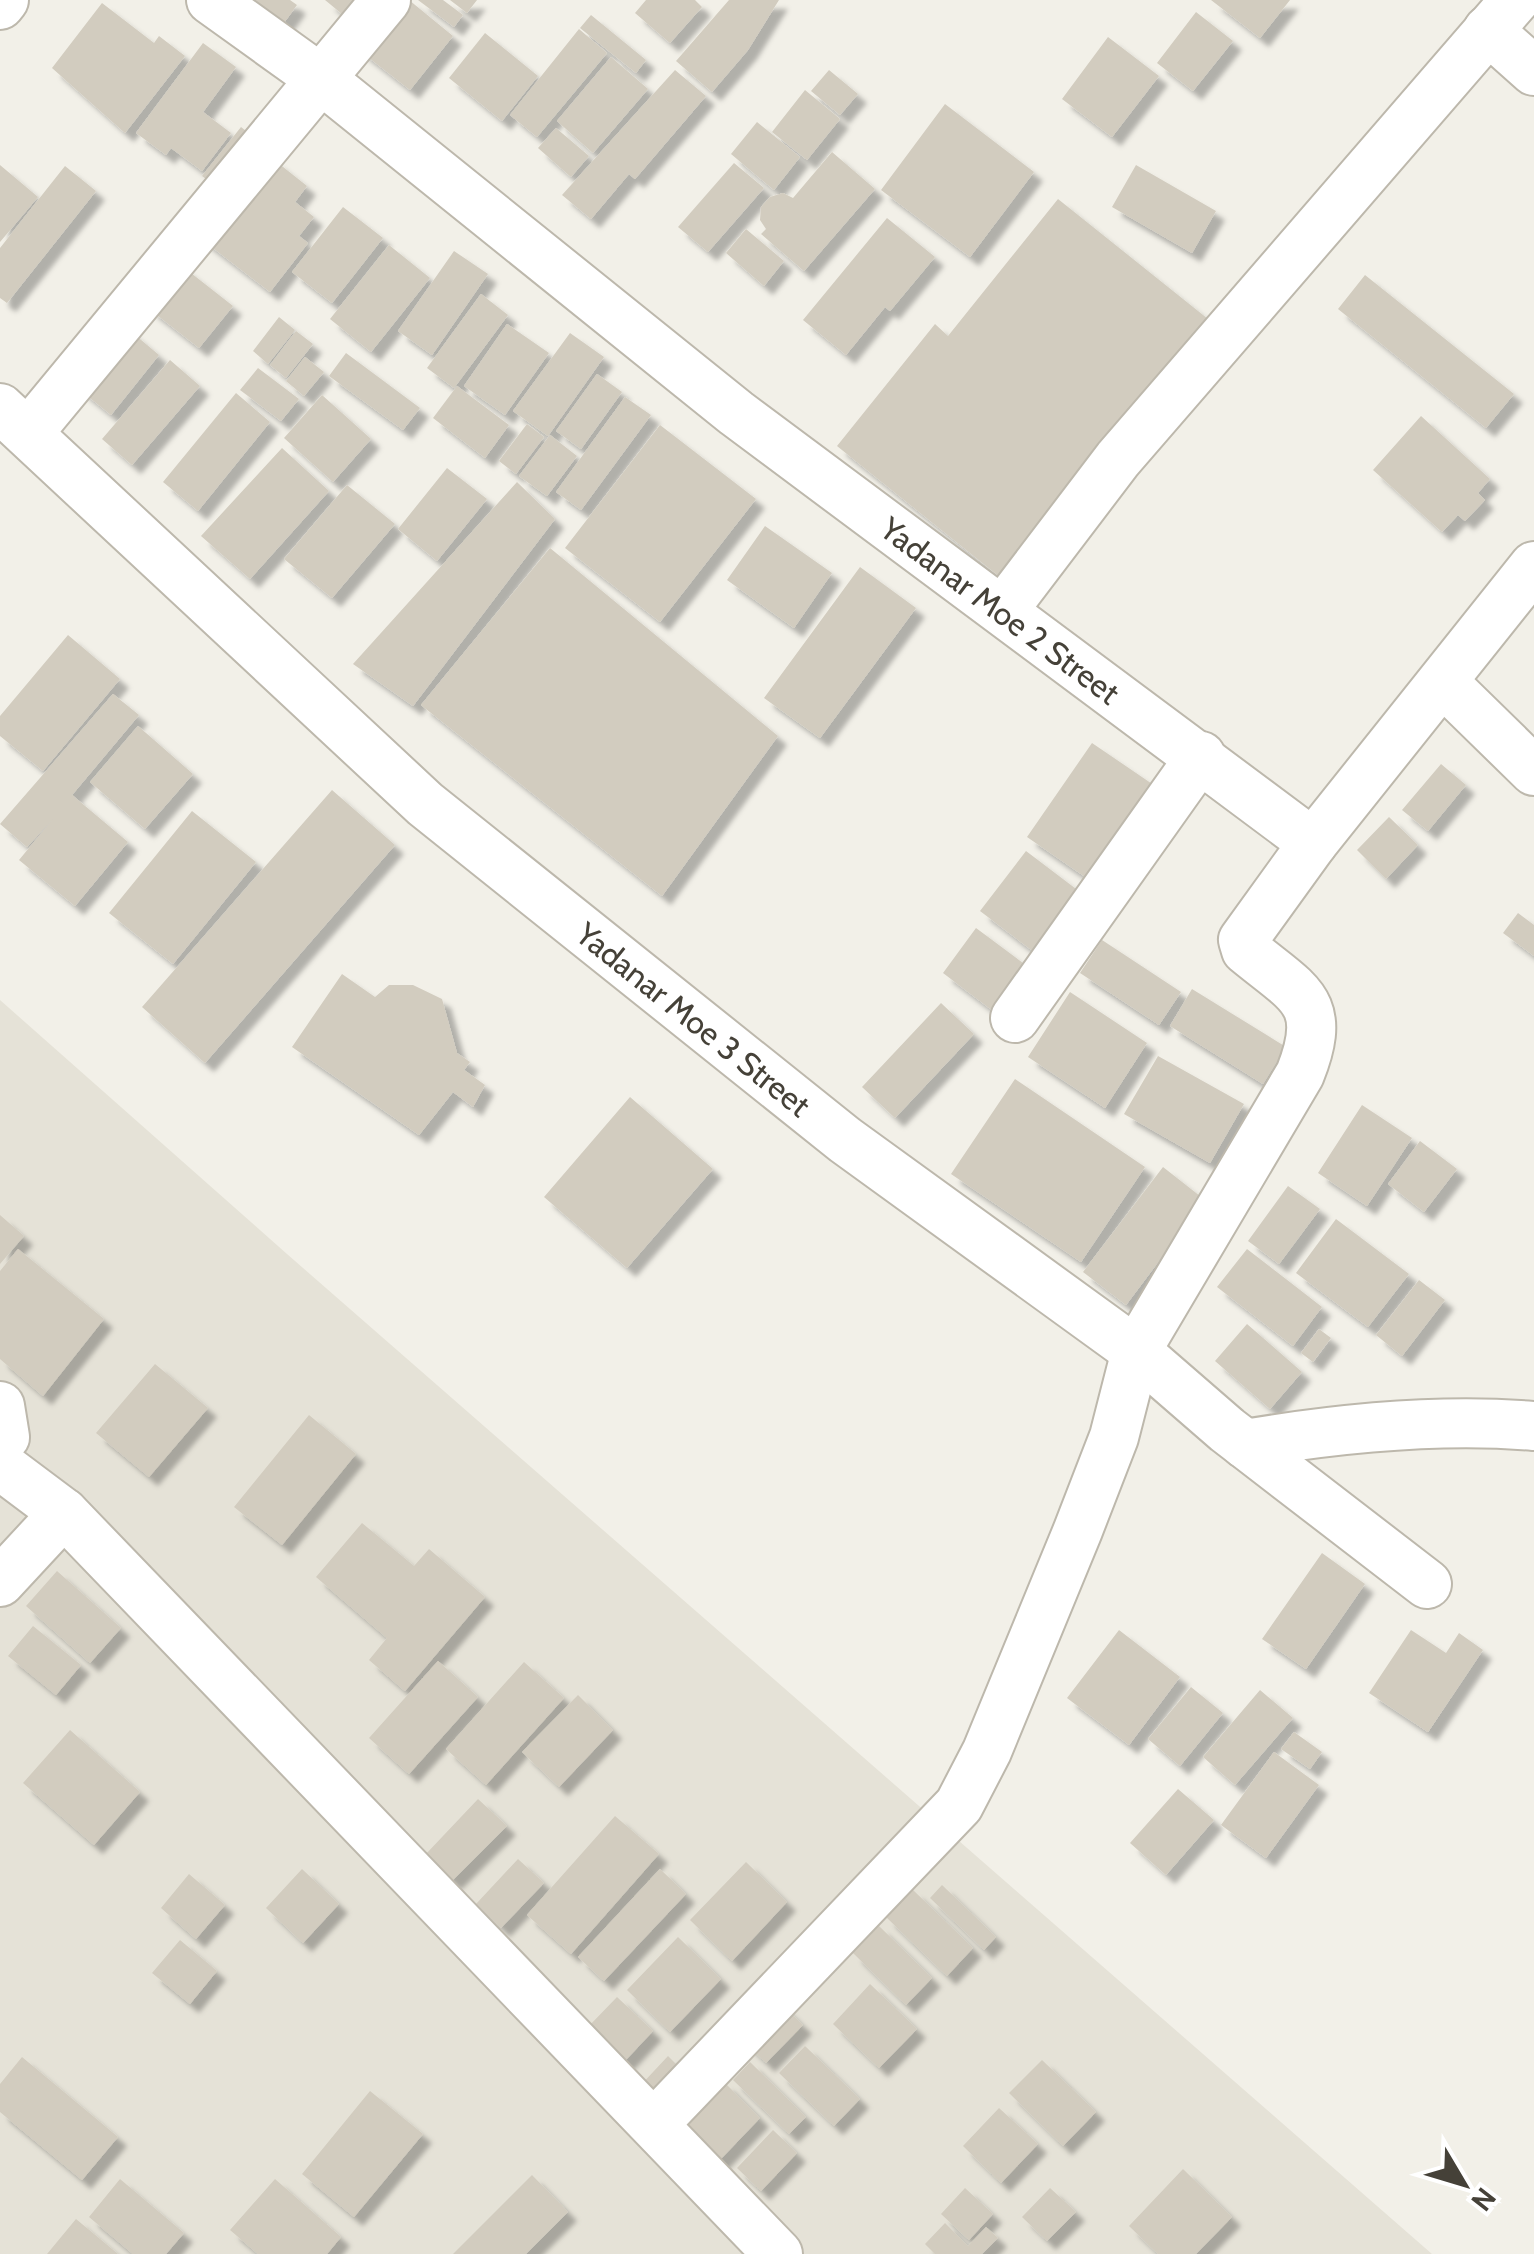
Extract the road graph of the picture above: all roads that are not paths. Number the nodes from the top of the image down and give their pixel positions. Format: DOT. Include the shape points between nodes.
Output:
graph roads {
  1 [pos="211,0"];
  2 [pos="386,0"];
  3 [pos="1502,15"];
  4 [pos="1534,72"];
  5 [pos="321,79"];
  6 [pos="14,420"];
  7 [pos="1534,566"];
  8 [pos="1004,609"];
  9 [pos="1444,683"];
  10 [pos="1201,756"];
  11 [pos="1534,771"];
  12 [pos="1314,842"];
  13 [pos="1015,1018"];
  14 [pos="1136,1351"];
  15 [pos="0,1406"];
  16 [pos="1534,1426"];
  17 [pos="0,1443"];
  18 [pos="1245,1444"];
  19 [pos="0,1465"];
  20 [pos="64,1513"];
  21 [pos="0,1582"];
  22 [pos="1427,1584"];
  23 [pos="654,2124"];
  24 [pos="778,2254"];
  1 -- 5 [label="street, Yadanar Moe 2 Street"];
  2 -- 5 [label="street"];
  3 -- 4 [label="street"];
  3 -- 8 [label="street" via="1118,459"];
  5 -- 6 [label="street"];
  5 -- 8 [label="street, Yadanar Moe 2 Street" via="736,413"];
  6 -- 14 [label="street, Yadanar Moe 3 Street" via="425,804 845,1140"];
  7 -- 9 [label="street"];
  8 -- 10 [label="street, Yadanar Moe 2 Street"];
  9 -- 11 [label="street"];
  9 -- 12 [label="street"];
  10 -- 12 [label="street, Yadanar Moe 2 Street"];
  10 -- 13 [label="street"];
  12 -- 14 [label="street" via="1243,940 1307,1005 1314,1030 1310,1049"];
  14 -- 18 [label="street, Yadanar Moe 3 Street"];
  14 -- 23 [label="street" via="1114,1436 1078,1530 959,1805"];
  15 -- 17 [label="street"];
  16 -- 18 [label="street" via="1485,1422 1321,1431"];
  18 -- 22 [label="street, Yadanar Moe 3 Street"];
  19 -- 20 [label="street"];
  20 -- 21 [label="street"];
  20 -- 23 [label="street"];
  23 -- 24 [label="street"];
}
